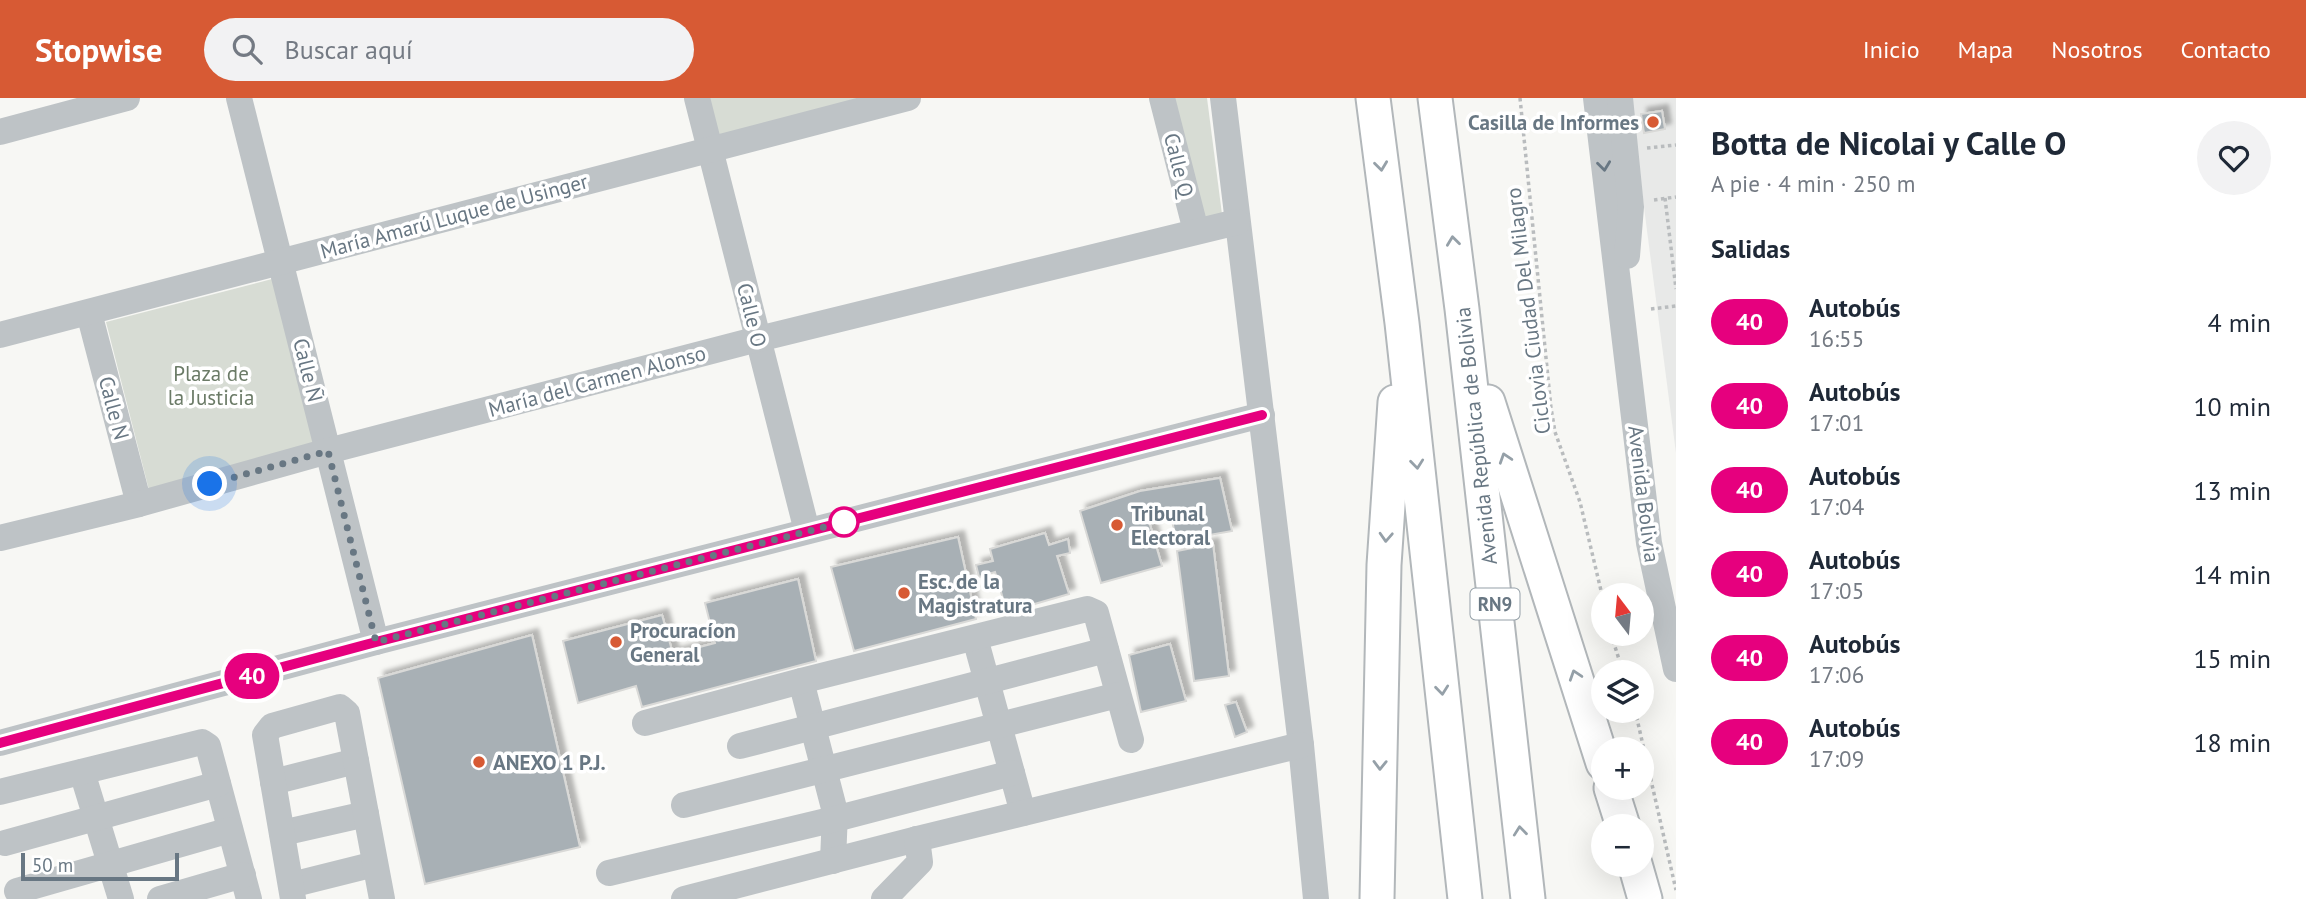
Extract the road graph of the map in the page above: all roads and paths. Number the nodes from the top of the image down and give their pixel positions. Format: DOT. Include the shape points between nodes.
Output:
graph roads {
  1 [pos="127,98"];
  2 [pos="239,98"];
  3 [pos="697,98"];
  4 [pos="908,98"];
  5 [pos="1162,98"];
  6 [pos="1223,98"];
  7 [pos="1373,98"];
  8 [pos="1437,98"];
  9 [pos="1520,98"];
  10 [pos="1596,98"];
  11 [pos="1620,98"];
  12 [pos="0,132"];
  13 [pos="1676,145"];
  14 [pos="1641,148"];
  15 [pos="710,149"];
  16 [pos="1676,197"];
  17 [pos="1665,198"];
  18 [pos="1647,200"];
  19 [pos="1237,222"];
  20 [pos="1669,229"];
  21 [pos="1676,229"];
  22 [pos="1196,231"];
  23 [pos="280,261"];
  24 [pos="1676,289"];
  25 [pos="1676,306"];
  26 [pos="1462,309"];
  27 [pos="1651,309"];
  28 [pos="89,313"];
  29 [pos="1402,323"];
  30 [pos="0,335"];
  31 [pos="758,339"];
  32 [pos="1628,359"];
  33 [pos="1262,415"];
  34 [pos="328,451"];
  35 [pos="139,504"];
  36 [pos="807,531"];
  37 [pos="0,538"];
  38 [pos="1599,583"];
  39 [pos="975,638"];
  40 [pos="376,642"];
  41 [pos="1106,650"];
  42 [pos="1676,669"];
  43 [pos="801,681"];
  44 [pos="987,681"];
  45 [pos="1118,695"];
  46 [pos="645,723"];
  47 [pos="1638,723"];
  48 [pos="999,725"];
  49 [pos="813,727"];
  50 [pos="1595,737"];
  51 [pos="1131,740"];
  52 [pos="0,743"];
  53 [pos="1301,745"];
  54 [pos="740,746"];
  55 [pos="356,761"];
  56 [pos="824,769"];
  57 [pos="82,772"];
  58 [pos="1012,774"];
  59 [pos="273,782"];
  60 [pos="218,785"];
  61 [pos="0,792"];
  62 [pos="684,804"];
  63 [pos="1023,813"];
  64 [pos="366,814"];
  65 [pos="96,818"];
  66 [pos="835,819"];
  67 [pos="230,830"];
  68 [pos="282,833"];
  69 [pos="917,839"];
  70 [pos="5,843"];
  71 [pos="833,861"];
  72 [pos="375,863"];
  73 [pos="110,865"];
  74 [pos="609,873"];
  75 [pos="1639,877"];
  76 [pos="246,887"];
  77 [pos="1676,890"];
  78 [pos="17,891"];
  79 [pos="750,891"];
  80 [pos="292,892"];
  81 [pos="121,899"];
  82 [pos="160,899"];
  83 [pos="382,899"];
  84 [pos="684,899"];
  85 [pos="884,899"];
  86 [pos="1316,899"];
  87 [pos="1377,899"];
  88 [pos="1465,899"];
  89 [pos="1528,899"];
  90 [pos="1645,899"];
  1 -- 12 [label="street"];
  2 -- 23 [label="street, Calle Ñ"];
  3 -- 15 [label="street, Calle O"];
  4 -- 15 [label="street, María Amarú Luque de Usinger"];
  5 -- 22 [label="street, Calle Q"];
  6 -- 19 [label="street"];
  7 -- 29 [label="main road, one-way"];
  26 -- 8 [label="main road, Avenida República de Bolivia / RN9, one-way"];
  9 -- 38 [label="path, Ciclovia Ciudad Del Milagro" via="1551,408"];
  10 -- 32 [label="street, Avenida Bolivia, one-way"];
  11 -- 32 [label="street, Avenida Bolivia" via="1631,206"];
  13 -- 14 [label="path"];
  15 -- 23 [label="street, María Amarú Luque de Usinger"];
  15 -- 31 [label="street, Calle O"];
  16 -- 17 [label="path"];
  17 -- 18 [label="path"];
  17 -- 20 [label="path"];
  19 -- 22 [label="street, María del Carmen Alonso"];
  19 -- 33 [label="street"];
  20 -- 21 [label="path"];
  20 -- 24 [label="path"];
  22 -- 31 [label="street, María del Carmen Alonso"];
  23 -- 28 [label="street, María Amarú Luque de Usinger"];
  23 -- 34 [label="street, Calle Ñ"];
  25 -- 27 [label="path"];
  50 -- 26 [label="main road, one-way" via="1499,441"];
  89 -- 26 [label="main road, Avenida República de Bolivia / RN9, one-way"];
  28 -- 30 [label="street, María Amarú Luque de Usinger"];
  28 -- 35 [label="street, Calle N"];
  29 -- 87 [label="main road, one-way" via="1384,565"];
  29 -- 88 [label="main road, one-way"];
  31 -- 34 [label="street, María del Carmen Alonso"];
  31 -- 36 [label="street, Calle O"];
  32 -- 42 [label="street, Avenida Bolivia" via="1649,543"];
  33 -- 36 [label="street"];
  33 -- 53 [label="street"];
  34 -- 35 [label="street, María del Carmen Alonso"];
  34 -- 40 [label="street, Calle Ñ"];
  35 -- 37 [label="street, María del Carmen Alonso"];
  36 -- 40 [label="street"];
  39 -- 41 [label="street" via="1087,609 1096,613"];
  39 -- 43 [label="street"];
  39 -- 44 [label="street"];
  40 -- 52 [label="street"];
  41 -- 44 [label="street"];
  41 -- 45 [label="street"];
  43 -- 46 [label="street"];
  43 -- 49 [label="street"];
  44 -- 48 [label="street"];
  44 -- 49 [label="street"];
  45 -- 48 [label="street"];
  45 -- 51 [label="street"];
  47 -- 77 [label="path"];
  48 -- 56 [label="street"];
  48 -- 58 [label="street"];
  49 -- 54 [label="street"];
  49 -- 56 [label="street"];
  53 -- 63 [label="street"];
  53 -- 86 [label="street"];
  55 -- 59 [label="street"];
  55 -- 59 [label="street" via="347,713 340,707 272,726 265,735"];
  55 -- 64 [label="street"];
  56 -- 62 [label="street"];
  56 -- 66 [label="street"];
  57 -- 60 [label="street" via="202,742 208,746"];
  57 -- 61 [label="street"];
  57 -- 65 [label="street"];
  58 -- 63 [label="street"];
  58 -- 66 [label="street"];
  59 -- 68 [label="street"];
  60 -- 65 [label="street"];
  60 -- 67 [label="street"];
  63 -- 69 [label="street"];
  64 -- 68 [label="street"];
  64 -- 72 [label="street"];
  65 -- 70 [label="street"];
  65 -- 73 [label="street"];
  66 -- 71 [label="street"];
  66 -- 74 [label="street"];
  67 -- 73 [label="street"];
  67 -- 76 [label="street"];
  68 -- 80 [label="street"];
  69 -- 71 [label="street"];
  69 -- 85 [label="street" via="920,862"];
  71 -- 79 [label="street"];
  72 -- 80 [label="street"];
  72 -- 83 [label="street"];
  73 -- 78 [label="street"];
  73 -- 81 [label="street"];
  75 -- 90 [label="main road"];
  76 -- 82 [label="street"];
  79 -- 84 [label="street"];
}
